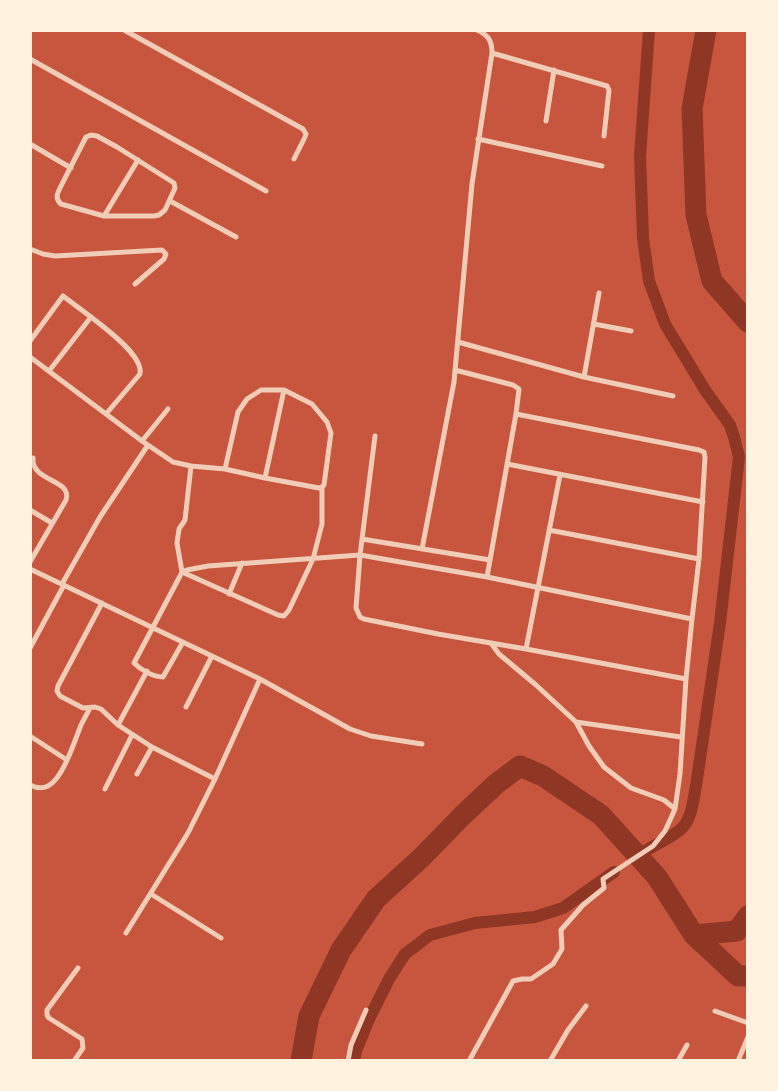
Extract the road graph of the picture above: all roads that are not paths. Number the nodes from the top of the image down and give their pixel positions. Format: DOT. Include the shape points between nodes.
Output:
graph roads {
  1 [pos="124,30"];
  2 [pos="477,30"];
  3 [pos="492,53"];
  4 [pos="30,59"];
  5 [pos="554,70"];
  6 [pos="546,121"];
  7 [pos="604,136"];
  8 [pos="478,139"];
  9 [pos="30,144"];
  10 [pos="294,159"];
  11 [pos="138,160"];
  12 [pos="602,166"];
  13 [pos="71,168"];
  14 [pos="266,191"];
  15 [pos="170,201"];
  16 [pos="104,216"];
  17 [pos="236,237"];
  18 [pos="30,249"];
  19 [pos="135,284"];
  20 [pos="599,293"];
  21 [pos="91,316"];
  22 [pos="594,324"];
  23 [pos="631,331"];
  24 [pos="30,341"];
  25 [pos="458,342"];
  26 [pos="30,357"];
  27 [pos="455,370"];
  28 [pos="49,371"];
  29 [pos="584,377"];
  30 [pos="284,390"];
  31 [pos="673,396"];
  32 [pos="168,409"];
  33 [pos="106,414"];
  34 [pos="516,414"];
  35 [pos="375,436"];
  36 [pos="145,443"];
  37 [pos="33,458"];
  38 [pos="507,464"];
  39 [pos="190,466"];
  40 [pos="225,469"];
  41 [pos="560,475"];
  42 [pos="265,478"];
  43 [pos="322,487"];
  44 [pos="703,502"];
  45 [pos="30,510"];
  46 [pos="52,523"];
  47 [pos="549,530"];
  48 [pos="362,539"];
  49 [pos="422,549"];
  50 [pos="360,555"];
  51 [pos="313,559"];
  52 [pos="699,559"];
  53 [pos="490,560"];
  54 [pos="30,562"];
  55 [pos="242,563"];
  56 [pos="30,569"];
  57 [pos="182,572"];
  58 [pos="487,577"];
  59 [pos="63,584"];
  60 [pos="538,588"];
  61 [pos="229,594"];
  62 [pos="102,603"];
  63 [pos="692,619"];
  64 [pos="153,628"];
  65 [pos="32,641"];
  66 [pos="183,642"];
  67 [pos="490,643"];
  68 [pos="30,648"];
  69 [pos="526,649"];
  70 [pos="212,656"];
  71 [pos="147,671"];
  72 [pos="260,679"];
  73 [pos="686,679"];
  74 [pos="186,707"];
  75 [pos="90,708"];
  76 [pos="576,722"];
  77 [pos="118,725"];
  78 [pos="132,735"];
  79 [pos="30,736"];
  80 [pos="681,737"];
  81 [pos="422,744"];
  82 [pos="152,747"];
  83 [pos="67,760"];
  84 [pos="137,774"];
  85 [pos="215,779"];
  86 [pos="30,785"];
  87 [pos="105,789"];
  88 [pos="675,809"];
  89 [pos="151,894"];
  90 [pos="126,933"];
  91 [pos="221,938"];
  92 [pos="78,968"];
  93 [pos="586,1006"];
  94 [pos="366,1010"];
  95 [pos="715,1011"];
  96 [pos="748,1023"];
  97 [pos="748,1038"];
  98 [pos="687,1045"];
  99 [pos="74,1061"];
  100 [pos="348,1061"];
  101 [pos="469,1061"];
  102 [pos="550,1061"];
  103 [pos="678,1061"];
  104 [pos="738,1061"];
  1 -- 10 [label="street" via="303,129 306,134"];
  2 -- 3 [label="street" via="490,39"];
  3 -- 5 [label="street"];
  3 -- 8 [label="street"];
  4 -- 14 [label="street"];
  5 -- 6 [label="street"];
  5 -- 7 [label="street" via="607,86"];
  8 -- 12 [label="street"];
  8 -- 25 [label="street"];
  9 -- 13 [label="street"];
  11 -- 13 [label="street" via="91,135 86,137"];
  11 -- 15 [label="street" via="174,183"];
  11 -- 16 [label="street"];
  13 -- 16 [label="street" via="58,192 58,201"];
  15 -- 16 [label="street" via="163,213 154,216"];
  15 -- 17 [label="street"];
  18 -- 19 [label="street" via="55,256 162,250 166,254 164,259"];
  20 -- 22 [label="street"];
  21 -- 24 [label="street" via="63,296"];
  21 -- 28 [label="street"];
  21 -- 33 [label="street" via="131,353 141,371"];
  22 -- 23 [label="street"];
  22 -- 29 [label="street"];
  25 -- 27 [label="street"];
  25 -- 29 [label="street"];
  26 -- 28 [label="street"];
  27 -- 34 [label="street" via="518,387"];
  27 -- 49 [label="street"];
  28 -- 33 [label="street"];
  29 -- 31 [label="street"];
  30 -- 40 [label="street" via="261,390 238,412"];
  30 -- 42 [label="street"];
  30 -- 43 [label="street" via="312,404 327,422 331,433"];
  32 -- 36 [label="street"];
  33 -- 36 [label="street"];
  34 -- 38 [label="street"];
  34 -- 44 [label="street" via="701,451 705,454"];
  35 -- 48 [label="street"];
  36 -- 39 [label="street" via="173,462"];
  36 -- 59 [label="street"];
  37 -- 46 [label="street" via="37,471 68,494"];
  38 -- 41 [label="street"];
  38 -- 53 [label="street"];
  39 -- 40 [label="street"];
  39 -- 57 [label="street" via="184,520 177,543"];
  40 -- 42 [label="street"];
  41 -- 44 [label="street"];
  41 -- 47 [label="street"];
  42 -- 43 [label="street"];
  43 -- 51 [label="street" via="322,524"];
  44 -- 52 [label="street"];
  45 -- 46 [label="street"];
  46 -- 54 [label="street"];
  47 -- 52 [label="street"];
  47 -- 60 [label="street"];
  48 -- 49 [label="street"];
  48 -- 50 [label="street"];
  49 -- 53 [label="street"];
  50 -- 51 [label="street"];
  50 -- 58 [label="street"];
  50 -- 67 [label="street" via="360,617"];
  51 -- 55 [label="street"];
  51 -- 61 [label="street" via="284,616"];
  52 -- 63 [label="street"];
  53 -- 58 [label="street"];
  55 -- 57 [label="street"];
  55 -- 61 [label="street"];
  56 -- 59 [label="street"];
  57 -- 61 [label="street"];
  57 -- 64 [label="street"];
  58 -- 60 [label="street"];
  59 -- 62 [label="street"];
  59 -- 65 [label="street"];
  60 -- 63 [label="street"];
  60 -- 69 [label="street"];
  62 -- 64 [label="street"];
  62 -- 75 [label="street" via="57,691 83,708"];
  63 -- 73 [label="street"];
  64 -- 66 [label="street"];
  64 -- 71 [label="street" via="134,663"];
  65 -- 68 [label="street"];
  66 -- 70 [label="street"];
  66 -- 71 [label="street" via="165,676"];
  67 -- 69 [label="street"];
  67 -- 76 [label="street"];
  69 -- 73 [label="street"];
  70 -- 72 [label="street"];
  70 -- 74 [label="street"];
  71 -- 77 [label="street"];
  72 -- 81 [label="street" via="358,732"];
  72 -- 85 [label="street"];
  73 -- 80 [label="street"];
  75 -- 77 [label="street" via="101,709"];
  75 -- 83 [label="street"];
  76 -- 80 [label="street"];
  76 -- 88 [label="street" via="604,766 631,788"];
  77 -- 78 [label="street"];
  78 -- 82 [label="street"];
  78 -- 87 [label="street"];
  79 -- 83 [label="street"];
  80 -- 88 [label="street"];
  82 -- 84 [label="street"];
  82 -- 85 [label="street"];
  83 -- 86 [label="street" via="51,785"];
  85 -- 89 [label="street"];
  88 -- 101 [label="street" via="653,846 603,879 604,888 561,930 562,949 553,963 531,979 513,981"];
  89 -- 90 [label="street"];
  89 -- 91 [label="street"];
  92 -- 99 [label="street" via="47,1015 82,1039 83,1048"];
  93 -- 102 [label="street"];
  94 -- 100 [label="street"];
  95 -- 96 [label="street"];
  97 -- 104 [label="street"];
  98 -- 103 [label="street"];
}
